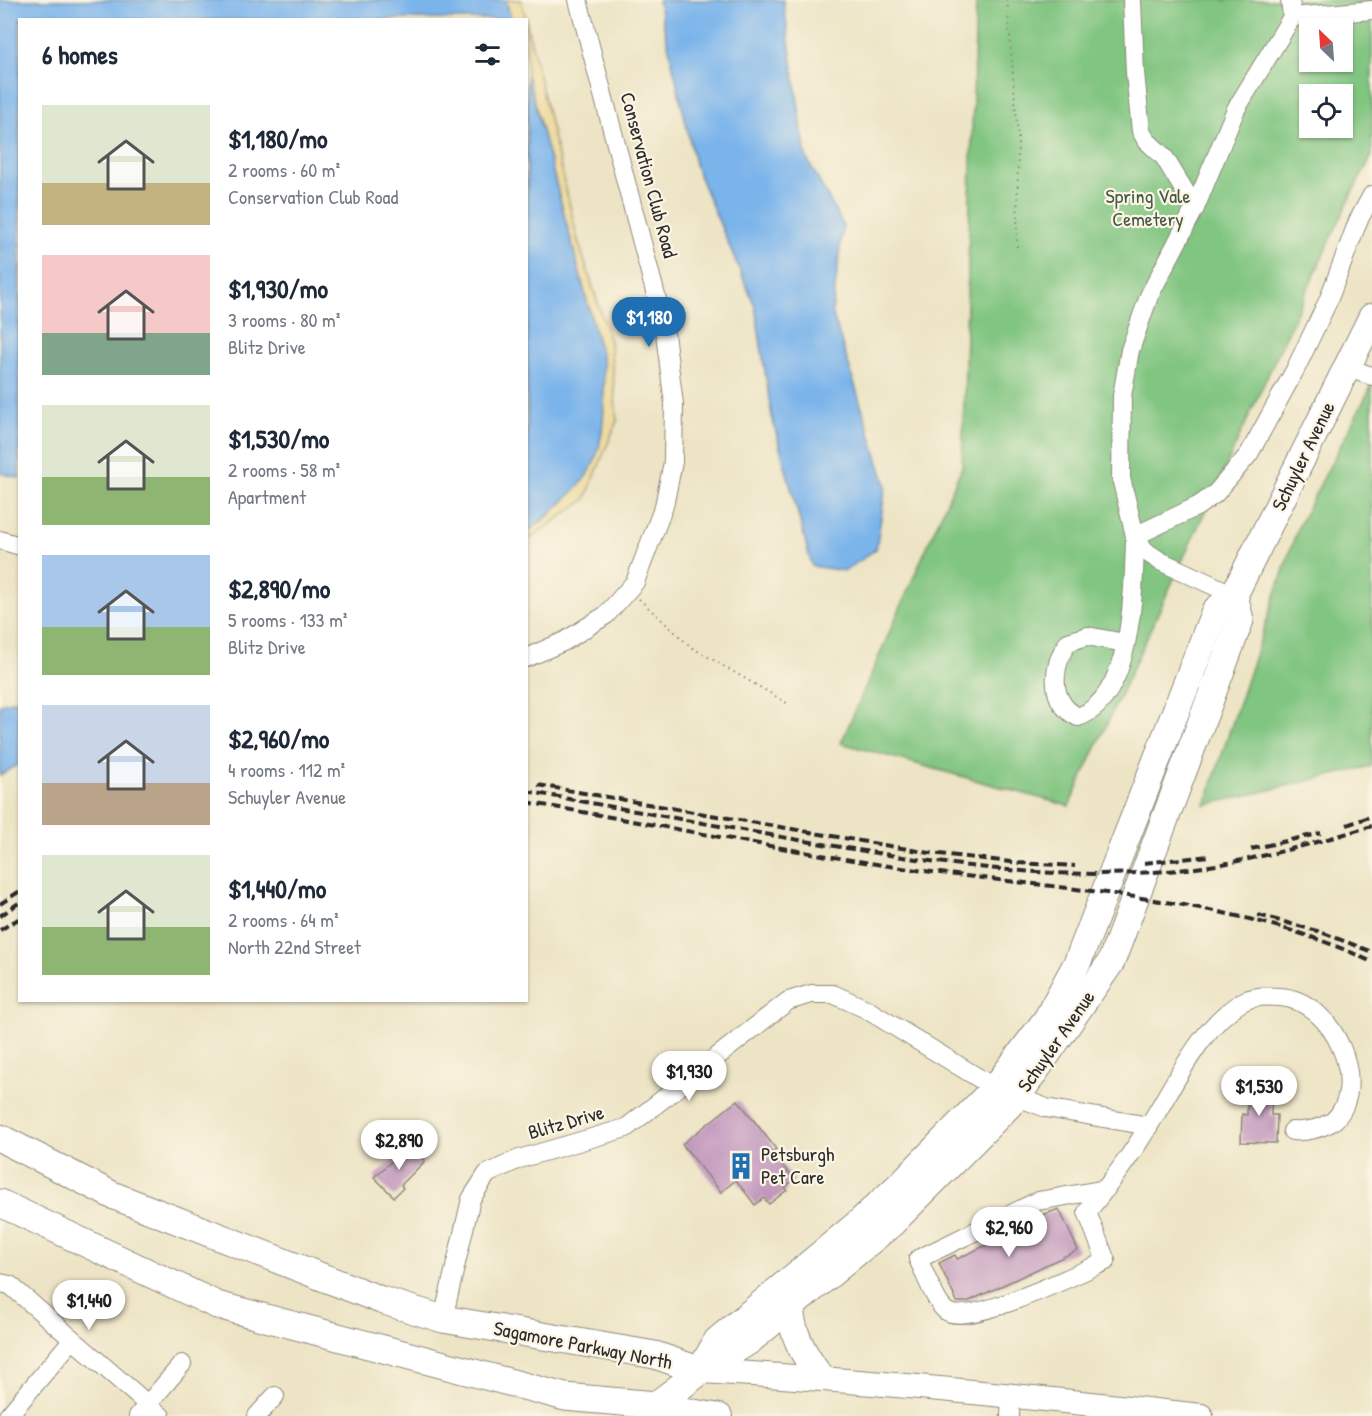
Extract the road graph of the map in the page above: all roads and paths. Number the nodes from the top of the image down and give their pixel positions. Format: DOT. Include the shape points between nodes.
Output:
graph roads {
  1 [pos="578,0"];
  2 [pos="1008,0"];
  3 [pos="1132,0"];
  4 [pos="1291,9"];
  5 [pos="1372,10"];
  6 [pos="1372,195"];
  7 [pos="1195,208"];
  8 [pos="1017,248"];
  9 [pos="1372,318"];
  10 [pos="1347,368"];
  11 [pos="1372,376"];
  12 [pos="1135,536"];
  13 [pos="0,540"];
  14 [pos="18,545"];
  15 [pos="629,589"];
  16 [pos="1234,595"];
  17 [pos="1125,643"];
  18 [pos="528,657"];
  19 [pos="787,703"];
  20 [pos="1006,1093"];
  21 [pos="1149,1126"];
  22 [pos="1292,1131"];
  23 [pos="0,1137"];
  24 [pos="1106,1189"];
  25 [pos="0,1203"];
  26 [pos="0,1283"];
  27 [pos="790,1307"];
  28 [pos="443,1319"];
  29 [pos="72,1340"];
  30 [pos="182,1364"];
  31 [pos="701,1371"];
  32 [pos="820,1377"];
  33 [pos="274,1396"];
  34 [pos="565,1397"];
  35 [pos="1010,1405"];
  36 [pos="651,1410"];
  37 [pos="149,1412"];
  38 [pos="8,1416"];
  39 [pos="257,1416"];
  40 [pos="589,1416"];
  41 [pos="720,1416"];
  42 [pos="1201,1416"];
  1 -- 15 [label="street, Conservation Club Road" via="664,326 674,404 671,483 652,541"];
  2 -- 8 [label="path" via="1018,138"];
  3 -- 7 [label="street" via="1142,131 1164,157"];
  4 -- 5 [label="street"];
  4 -- 7 [label="street" via="1236,109"];
  6 -- 12 [label="street" via="1328,301 1249,454 1207,500"];
  7 -- 12 [label="street" via="1142,314 1130,350 1122,396 1121,478"];
  9 -- 10 [label="highway, Schuyler Avenue"];
  10 -- 11 [label="street"];
  10 -- 16 [label="highway, Schuyler Avenue"];
  12 -- 16 [label="street" via="1145,551 1160,561"];
  12 -- 17 [label="street" via="1133,598"];
  13 -- 14 [label="street"];
  15 -- 18 [label="street, Conservation Club Road" via="606,615 566,641"];
  15 -- 19 [label="path" via="692,647"];
  16 -- 20 [label="highway, Schuyler Avenue" via="1215,611 1078,961"];
  17 -- 17 [label="street" via="1114,682 1096,708 1078,717 1068,712 1055,681 1059,655 1068,642 1087,636"];
  20 -- 21 [label="street, Blitz Drive" via="1046,1108"];
  20 -- 27 [label="highway, Schuyler Avenue" via="892,1223"];
  20 -- 28 [label="street, Blitz Drive" via="866,1009 833,994 811,994 788,1001 626,1128 519,1159 487,1174 471,1199"];
  20 -- 31 [label="highway, Schuyler Avenue" via="717,1341"];
  21 -- 22 [label="street" via="1204,1039 1245,1000 1269,996 1292,997 1314,1009 1349,1043 1356,1066 1359,1086 1345,1115 1308,1132"];
  21 -- 24 [label="street"];
  23 -- 28 [label="highway, Sagamore Parkway North" via="112,1195 381,1300"];
  24 -- 24 [label="street" via="1087,1212 1106,1261 986,1312 955,1315 942,1307 918,1258 1038,1201"];
  25 -- 34 [label="highway" via="217,1305"];
  26 -- 29 [label="street" via="10,1285"];
  27 -- 31 [label="highway, Schuyler Avenue" via="750,1341"];
  27 -- 32 [label="highway" via="801,1351"];
  28 -- 31 [label="highway, Sagamore Parkway North" via="655,1355"];
  29 -- 37 [label="street"];
  29 -- 38 [label="street"];
  30 -- 37 [label="street"];
  31 -- 32 [label="main road, Sagamore Parkway North"];
  31 -- 36 [label="highway, Schuyler Avenue"];
  32 -- 35 [label="main road, Sagamore Parkway North"];
  33 -- 39 [label="street"];
  34 -- 36 [label="highway"];
  34 -- 40 [label="highway"];
  35 -- 42 [label="main road, Sagamore Parkway North"];
  36 -- 41 [label="main road"];
}
